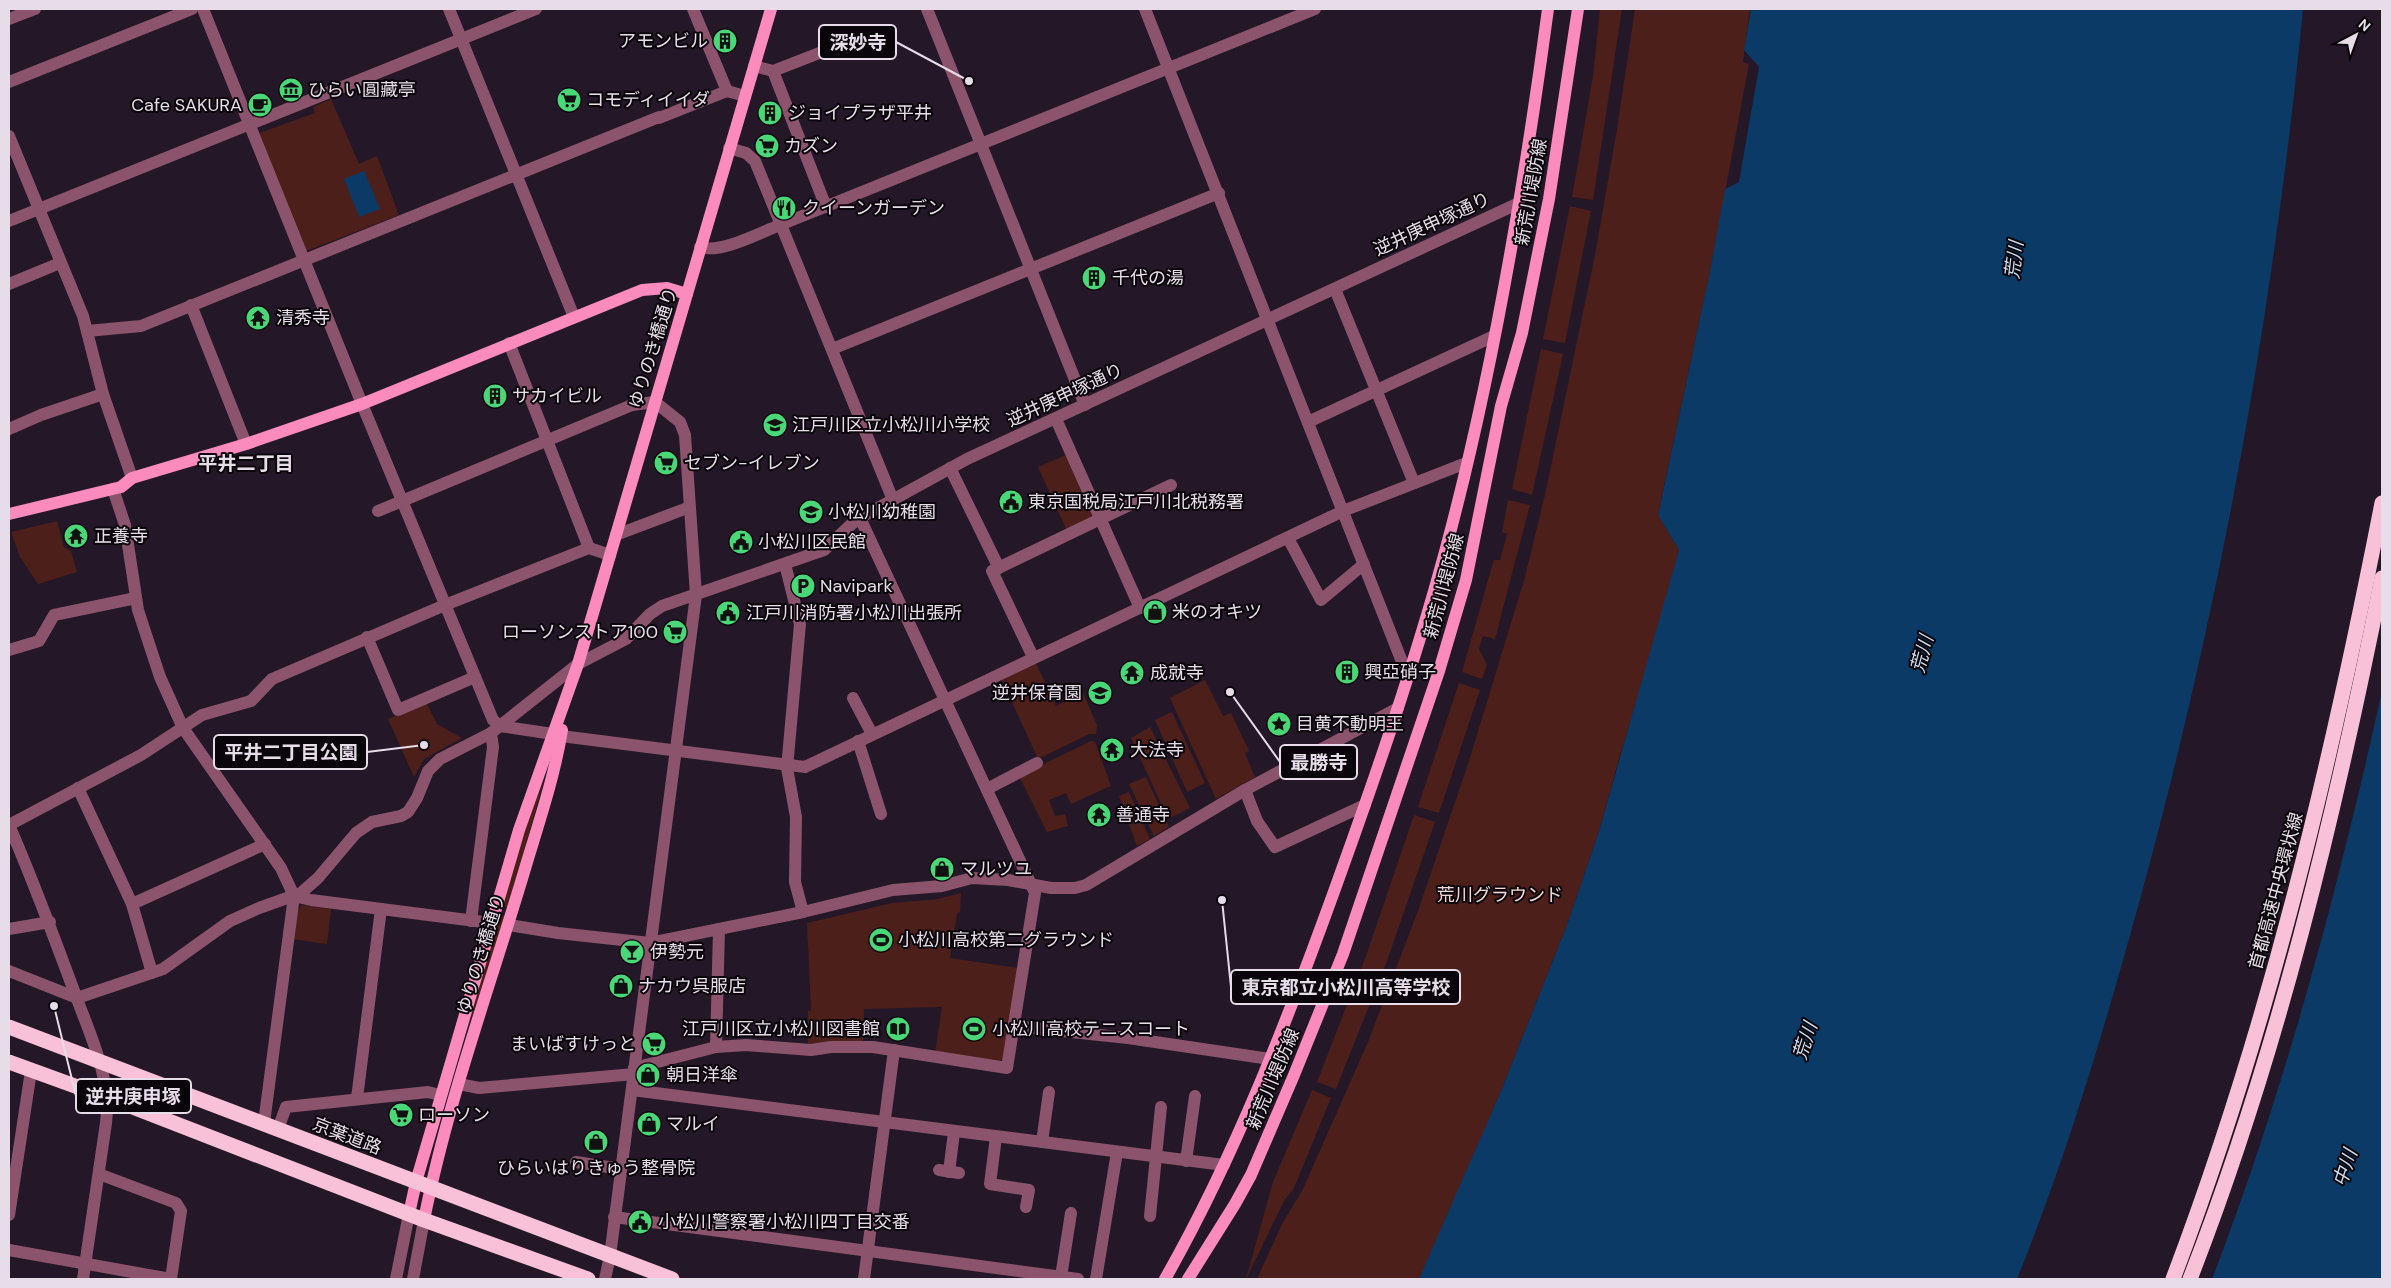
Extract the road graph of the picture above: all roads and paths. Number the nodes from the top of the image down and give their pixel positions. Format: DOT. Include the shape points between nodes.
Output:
graph roads {
  1 [pos="35,9"];
  2 [pos="192,9"];
  3 [pos="203,9"];
  4 [pos="449,9"];
  5 [pos="536,9"];
  6 [pos="693,9"];
  7 [pos="771,9"];
  8 [pos="929,9"];
  9 [pos="1145,9"];
  10 [pos="1315,9"];
  11 [pos="1548,9"];
  12 [pos="1578,9"];
  13 [pos="9,20"];
  14 [pos="461,39"];
  15 [pos="827,50"];
  16 [pos="754,66"];
  17 [pos="1169,68"];
  18 [pos="773,71"];
  19 [pos="9,82"];
  20 [pos="727,91"];
  21 [pos="745,96"];
  22 [pos="250,124"];
  23 [pos="9,136"];
  24 [pos="981,145"];
  25 [pos="729,148"];
  26 [pos="516,174"];
  27 [pos="1219,193"];
  28 [pos="1519,203"];
  29 [pos="826,207"];
  30 [pos="38,209"];
  31 [pos="9,221"];
  32 [pos="780,225"];
  33 [pos="700,247"];
  34 [pos="305,260"];
  35 [pos="60,263"];
  36 [pos="1030,269"];
  37 [pos="9,284"];
  38 [pos="1335,289"];
  39 [pos="687,294"];
  40 [pos="191,305"];
  41 [pos="574,317"];
  42 [pos="1268,318"];
  43 [pos="86,330"];
  44 [pos="1494,336"];
  45 [pos="509,343"];
  46 [pos="832,349"];
  47 [pos="1377,391"];
  48 [pos="103,394"];
  49 [pos="654,402"];
  50 [pos="362,404"];
  51 [pos="1085,406"];
  52 [pos="1056,419"];
  53 [pos="1308,422"];
  54 [pos="9,429"];
  55 [pos="546,441"];
  56 [pos="246,444"];
  57 [pos="1466,463"];
  58 [pos="950,468"];
  59 [pos="132,478"];
  60 [pos="1414,483"];
  61 [pos="1171,486"];
  62 [pos="113,489"];
  63 [pos="893,500"];
  64 [pos="403,501"];
  65 [pos="2382,504"];
  66 [pos="690,507"];
  67 [pos="378,511"];
  68 [pos="1343,511"];
  69 [pos="9,514"];
  70 [pos="860,518"];
  71 [pos="1101,519"];
  72 [pos="616,535"];
  73 [pos="1288,538"];
  74 [pos="588,548"];
  75 [pos="610,555"];
  76 [pos="786,564"];
  77 [pos="1364,564"];
  78 [pos="999,568"];
  79 [pos="2382,578"];
  80 [pos="696,596"];
  81 [pos="136,598"];
  82 [pos="445,605"];
  83 [pos="1140,608"];
  84 [pos="367,637"];
  85 [pos="9,650"];
  86 [pos="1033,657"];
  87 [pos="578,664"];
  88 [pos="475,677"];
  89 [pos="1408,677"];
  90 [pos="854,698"];
  91 [pos="946,699"];
  92 [pos="1398,708"];
  93 [pos="183,728"];
  94 [pos="495,730"];
  95 [pos="872,734"];
  96 [pos="557,735"];
  97 [pos="858,741"];
  98 [pos="675,750"];
  99 [pos="1037,763"];
  100 [pos="787,765"];
  101 [pos="78,788"];
  102 [pos="987,789"];
  103 [pos="1246,790"];
  104 [pos="1365,805"];
  105 [pos="881,814"];
  106 [pos="9,825"];
  107 [pos="265,844"];
  108 [pos="1033,886"];
  109 [pos="294,896"];
  110 [pos="132,904"];
  111 [pos="381,909"];
  112 [pos="803,912"];
  113 [pos="472,921"];
  114 [pos="50,922"];
  115 [pos="491,923"];
  116 [pos="509,924"];
  117 [pos="9,929"];
  118 [pos="719,929"];
  119 [pos="650,942"];
  120 [pos="9,971"];
  121 [pos="152,973"];
  122 [pos="76,998"];
  123 [pos="1014,1026"];
  124 [pos="9,1028"];
  125 [pos="716,1047"];
  126 [pos="894,1050"];
  127 [pos="1270,1058"];
  128 [pos="9,1062"];
  129 [pos="101,1062"];
  130 [pos="32,1071"];
  131 [pos="634,1071"];
  132 [pos="459,1084"];
  133 [pos="632,1090"];
  134 [pos="1049,1092"];
  135 [pos="440,1095"];
  136 [pos="1195,1096"];
  137 [pos="107,1098"];
  138 [pos="357,1098"];
  139 [pos="1161,1107"];
  140 [pos="884,1122"];
  141 [pos="271,1126"];
  142 [pos="954,1132"];
  143 [pos="996,1137"];
  144 [pos="1042,1142"];
  145 [pos="1117,1152"];
  146 [pos="1157,1157"];
  147 [pos="1186,1161"];
  148 [pos="576,1162"];
  149 [pos="1224,1165"];
  150 [pos="621,1169"];
  151 [pos="949,1172"];
  152 [pos="99,1174"];
  153 [pos="416,1182"];
  154 [pos="430,1188"];
  155 [pos="1026,1207"];
  156 [pos="1071,1213"];
  157 [pos="409,1214"];
  158 [pos="9,1215"];
  159 [pos="1150,1216"];
  160 [pos="614,1217"];
  161 [pos="424,1220"];
  162 [pos="9,1250"];
  163 [pos="868,1251"];
  164 [pos="610,1256"];
  165 [pos="86,1264"];
  166 [pos="1061,1277"];
  167 [pos="83,1279"];
  168 [pos="396,1279"];
  169 [pos="413,1279"];
  170 [pos="588,1279"];
  171 [pos="605,1279"];
  172 [pos="672,1279"];
  173 [pos="864,1279"];
  174 [pos="1078,1279"];
  175 [pos="1096,1279"];
  176 [pos="1165,1279"];
  177 [pos="1188,1279"];
  178 [pos="2173,1279"];
  179 [pos="2190,1279"];
  1 -- 13 [label="street"];
  2 -- 19 [label="street"];
  3 -- 22 [label="street"];
  4 -- 14 [label="street"];
  5 -- 14 [label="street"];
  6 -- 20 [label="street"];
  7 -- 16 [label="main road, ゆりのき橋通り"];
  8 -- 24 [label="street"];
  9 -- 17 [label="street"];
  10 -- 17 [label="street"];
  11 -- 28 [label="main road, 新荒川堤防線"];
  12 -- 177 [label="main road, 新荒川堤防線" via="1549,199 1522,333 1499,415 1466,580 1439,671 1344,954 1251,1175"];
  14 -- 22 [label="street"];
  14 -- 26 [label="street"];
  15 -- 18 [label="street"];
  16 -- 18 [label="street"];
  16 -- 21 [label="main road, ゆりのき橋通り"];
  17 -- 24 [label="street"];
  17 -- 27 [label="street"];
  18 -- 29 [label="street"];
  20 -- 21 [label="street"];
  20 -- 26 [label="street"];
  21 -- 25 [label="main road, ゆりのき橋通り"];
  22 -- 30 [label="street"];
  22 -- 34 [label="street"];
  23 -- 30 [label="street"];
  24 -- 29 [label="street"];
  24 -- 36 [label="street"];
  25 -- 32 [label="street" via="752,156"];
  25 -- 33 [label="main road, ゆりのき橋通り"];
  26 -- 34 [label="street"];
  26 -- 41 [label="street"];
  27 -- 36 [label="street"];
  27 -- 42 [label="street"];
  28 -- 38 [label="street, 逆井庚申塚通り"];
  28 -- 44 [label="main road, 新荒川堤防線"];
  29 -- 32 [label="street"];
  30 -- 31 [label="street"];
  30 -- 35 [label="street"];
  32 -- 33 [label="street" via="722,247 709,250"];
  32 -- 46 [label="street"];
  33 -- 39 [label="main road, ゆりのき橋通り"];
  34 -- 40 [label="street"];
  34 -- 50 [label="street"];
  35 -- 37 [label="street"];
  35 -- 43 [label="street"];
  36 -- 46 [label="street"];
  36 -- 51 [label="street"];
  38 -- 42 [label="street, 逆井庚申塚通り" via="1277,317"];
  38 -- 47 [label="street"];
  39 -- 41 [label="main road" via="667,288 650,288"];
  39 -- 49 [label="main road, ゆりのき橋通り"];
  40 -- 43 [label="street" via="141,326"];
  40 -- 56 [label="street"];
  41 -- 45 [label="main road"];
  42 -- 51 [label="street, 逆井庚申塚通り"];
  42 -- 53 [label="street"];
  43 -- 48 [label="street"];
  44 -- 47 [label="street"];
  44 -- 57 [label="main road, 新荒川堤防線"];
  45 -- 50 [label="main road"];
  45 -- 55 [label="street"];
  46 -- 63 [label="street"];
  47 -- 53 [label="street"];
  47 -- 60 [label="street"];
  48 -- 54 [label="street"];
  48 -- 59 [label="street"];
  49 -- 55 [label="street" via="632,405"];
  49 -- 66 [label="street" via="680,422 685,435"];
  49 -- 72 [label="main road, ゆりのき橋通り"];
  50 -- 56 [label="main road"];
  50 -- 64 [label="street"];
  51 -- 52 [label="street, 逆井庚申塚通り"];
  52 -- 58 [label="street, 逆井庚申塚通り"];
  52 -- 71 [label="street"];
  53 -- 68 [label="street"];
  55 -- 64 [label="street"];
  55 -- 74 [label="street"];
  56 -- 59 [label="main road"];
  57 -- 60 [label="street"];
  57 -- 89 [label="main road, 新荒川堤防線" via="1442,563"];
  58 -- 63 [label="street, 逆井庚申塚通り"];
  58 -- 78 [label="street"];
  59 -- 62 [label="main road"];
  60 -- 68 [label="street"];
  61 -- 71 [label="street"];
  62 -- 69 [label="main road"];
  62 -- 81 [label="street" via="125,525"];
  63 -- 70 [label="street, 逆井庚申塚通り"];
  64 -- 67 [label="street"];
  64 -- 82 [label="street"];
  65 -- 178 [label="highway, 首都高速中央環状線" via="2338,723 2287,927 2224,1137"];
  66 -- 72 [label="street"];
  66 -- 80 [label="street"];
  68 -- 73 [label="street"];
  68 -- 77 [label="street"];
  70 -- 76 [label="street, 逆井庚申塚通り" via="824,550"];
  70 -- 91 [label="street"];
  71 -- 78 [label="street"];
  71 -- 83 [label="street"];
  72 -- 75 [label="main road, ゆりのき橋通り"];
  73 -- 77 [label="street" via="1321,600"];
  73 -- 83 [label="street"];
  74 -- 75 [label="street"];
  74 -- 82 [label="street"];
  75 -- 87 [label="main road, ゆりのき橋通り"];
  76 -- 80 [label="street, 逆井庚申塚通り"];
  76 -- 100 [label="street" via="800,624"];
  77 -- 89 [label="street"];
  78 -- 86 [label="street" via="992,572"];
  79 -- 179 [label="highway, 首都高速中央環状線" via="2340,776 2302,927 2258,1078"];
  80 -- 87 [label="street, 逆井庚申塚通り" via="662,606 626,640"];
  80 -- 98 [label="street"];
  81 -- 85 [label="street" via="54,615 39,641"];
  81 -- 93 [label="street" via="156,666"];
  82 -- 84 [label="street"];
  82 -- 88 [label="street"];
  83 -- 86 [label="street"];
  84 -- 88 [label="street" via="398,710"];
  84 -- 93 [label="street" via="272,679 251,701 202,716"];
  86 -- 91 [label="street"];
  87 -- 94 [label="street, 逆井庚申塚通り"];
  87 -- 96 [label="main road, ゆりのき橋通り"];
  88 -- 94 [label="street"];
  89 -- 92 [label="main road, 新荒川堤防線"];
  90 -- 95 [label="street"];
  91 -- 95 [label="street"];
  91 -- 102 [label="street"];
  92 -- 103 [label="street"];
  92 -- 104 [label="main road, 新荒川堤防線"];
  93 -- 101 [label="street" via="141,755"];
  93 -- 107 [label="street"];
  94 -- 96 [label="street"];
  94 -- 109 [label="street, 逆井庚申塚通り" via="440,759 428,771 408,812 364,826 345,843 310,886"];
  94 -- 113 [label="street"];
  95 -- 97 [label="street"];
  96 -- 98 [label="street"];
  96 -- 115 [label="main road, ゆりのき橋通り" via="519,830"];
  96 -- 116 [label="main road, ゆりのき橋通り" via="539,821"];
  97 -- 100 [label="street" via="805,767"];
  97 -- 105 [label="street"];
  98 -- 100 [label="street"];
  98 -- 119 [label="street"];
  99 -- 102 [label="street"];
  100 -- 112 [label="street" via="796,817 795,882"];
  101 -- 106 [label="street"];
  101 -- 110 [label="street"];
  102 -- 108 [label="street"];
  103 -- 104 [label="street" via="1258,822 1275,847"];
  103 -- 108 [label="street" via="1086,885 1075,888"];
  104 -- 127 [label="main road, 新荒川堤防線"];
  106 -- 114 [label="street"];
  107 -- 109 [label="street"];
  107 -- 110 [label="street"];
  108 -- 112 [label="street" via="1008,880 972,878 942,886 893,890"];
  108 -- 123 [label="street" via="1035,893"];
  109 -- 111 [label="street"];
  109 -- 121 [label="street, 逆井庚申塚通り" via="230,921 174,963"];
  109 -- 141 [label="street"];
  110 -- 121 [label="street"];
  111 -- 113 [label="street"];
  111 -- 138 [label="street"];
  112 -- 118 [label="street"];
  113 -- 115 [label="street"];
  114 -- 117 [label="street"];
  114 -- 122 [label="street"];
  115 -- 135 [label="main road, ゆりのき橋通り"];
  116 -- 119 [label="street" via="558,933"];
  116 -- 132 [label="main road, ゆりのき橋通り"];
  118 -- 119 [label="street"];
  118 -- 125 [label="street"];
  119 -- 131 [label="street"];
  120 -- 122 [label="street"];
  121 -- 122 [label="street, 逆井庚申塚通り"];
  122 -- 129 [label="street"];
  123 -- 126 [label="street" via="1007,1068"];
  123 -- 127 [label="street"];
  124 -- 129 [label="highway, 京葉道路"];
  125 -- 126 [label="street" via="746,1045 811,1050 848,1047"];
  125 -- 131 [label="street"];
  126 -- 140 [label="street"];
  127 -- 149 [label="main road, 新荒川堤防線"];
  128 -- 130 [label="highway"];
  129 -- 137 [label="street"];
  129 -- 141 [label="highway, 京葉道路"];
  130 -- 137 [label="highway"];
  130 -- 158 [label="street"];
  131 -- 132 [label="street" via="479,1088"];
  131 -- 133 [label="street"];
  132 -- 154 [label="main road, ゆりのき橋通り"];
  133 -- 140 [label="street"];
  133 -- 150 [label="street"];
  134 -- 144 [label="street"];
  135 -- 138 [label="street" via="428,1092"];
  135 -- 153 [label="main road, ゆりのき橋通り"];
  136 -- 147 [label="street"];
  137 -- 152 [label="street"];
  137 -- 157 [label="highway"];
  138 -- 141 [label="street" via="286,1107"];
  139 -- 146 [label="street"];
  140 -- 142 [label="street"];
  140 -- 163 [label="street"];
  141 -- 153 [label="highway, 京葉道路"];
  142 -- 143 [label="street"];
  142 -- 151 [label="street"];
  143 -- 144 [label="street"];
  143 -- 155 [label="street" via="990,1184 1029,1190"];
  144 -- 145 [label="street"];
  145 -- 146 [label="street"];
  145 -- 175 [label="street"];
  146 -- 147 [label="street"];
  146 -- 159 [label="street"];
  147 -- 149 [label="street"];
  148 -- 150 [label="street"];
  149 -- 176 [label="main road, 新荒川堤防線"];
  150 -- 160 [label="street"];
  152 -- 165 [label="street"];
  152 -- 165 [label="street" via="176,1203 182,1211 171,1279"];
  153 -- 154 [label="highway, 京葉道路"];
  153 -- 157 [label="main road, ゆりのき橋通り"];
  154 -- 161 [label="main road, ゆりのき橋通り"];
  154 -- 164 [label="highway, 京葉道路"];
  156 -- 166 [label="street"];
  157 -- 161 [label="highway"];
  157 -- 168 [label="street"];
  160 -- 163 [label="street"];
  160 -- 164 [label="street"];
  161 -- 169 [label="street"];
  161 -- 170 [label="highway"];
  162 -- 165 [label="street"];
  163 -- 166 [label="street"];
  163 -- 173 [label="street"];
  164 -- 171 [label="street"];
  164 -- 172 [label="highway, 京葉道路"];
  165 -- 167 [label="street"];
  166 -- 174 [label="street"];
}
